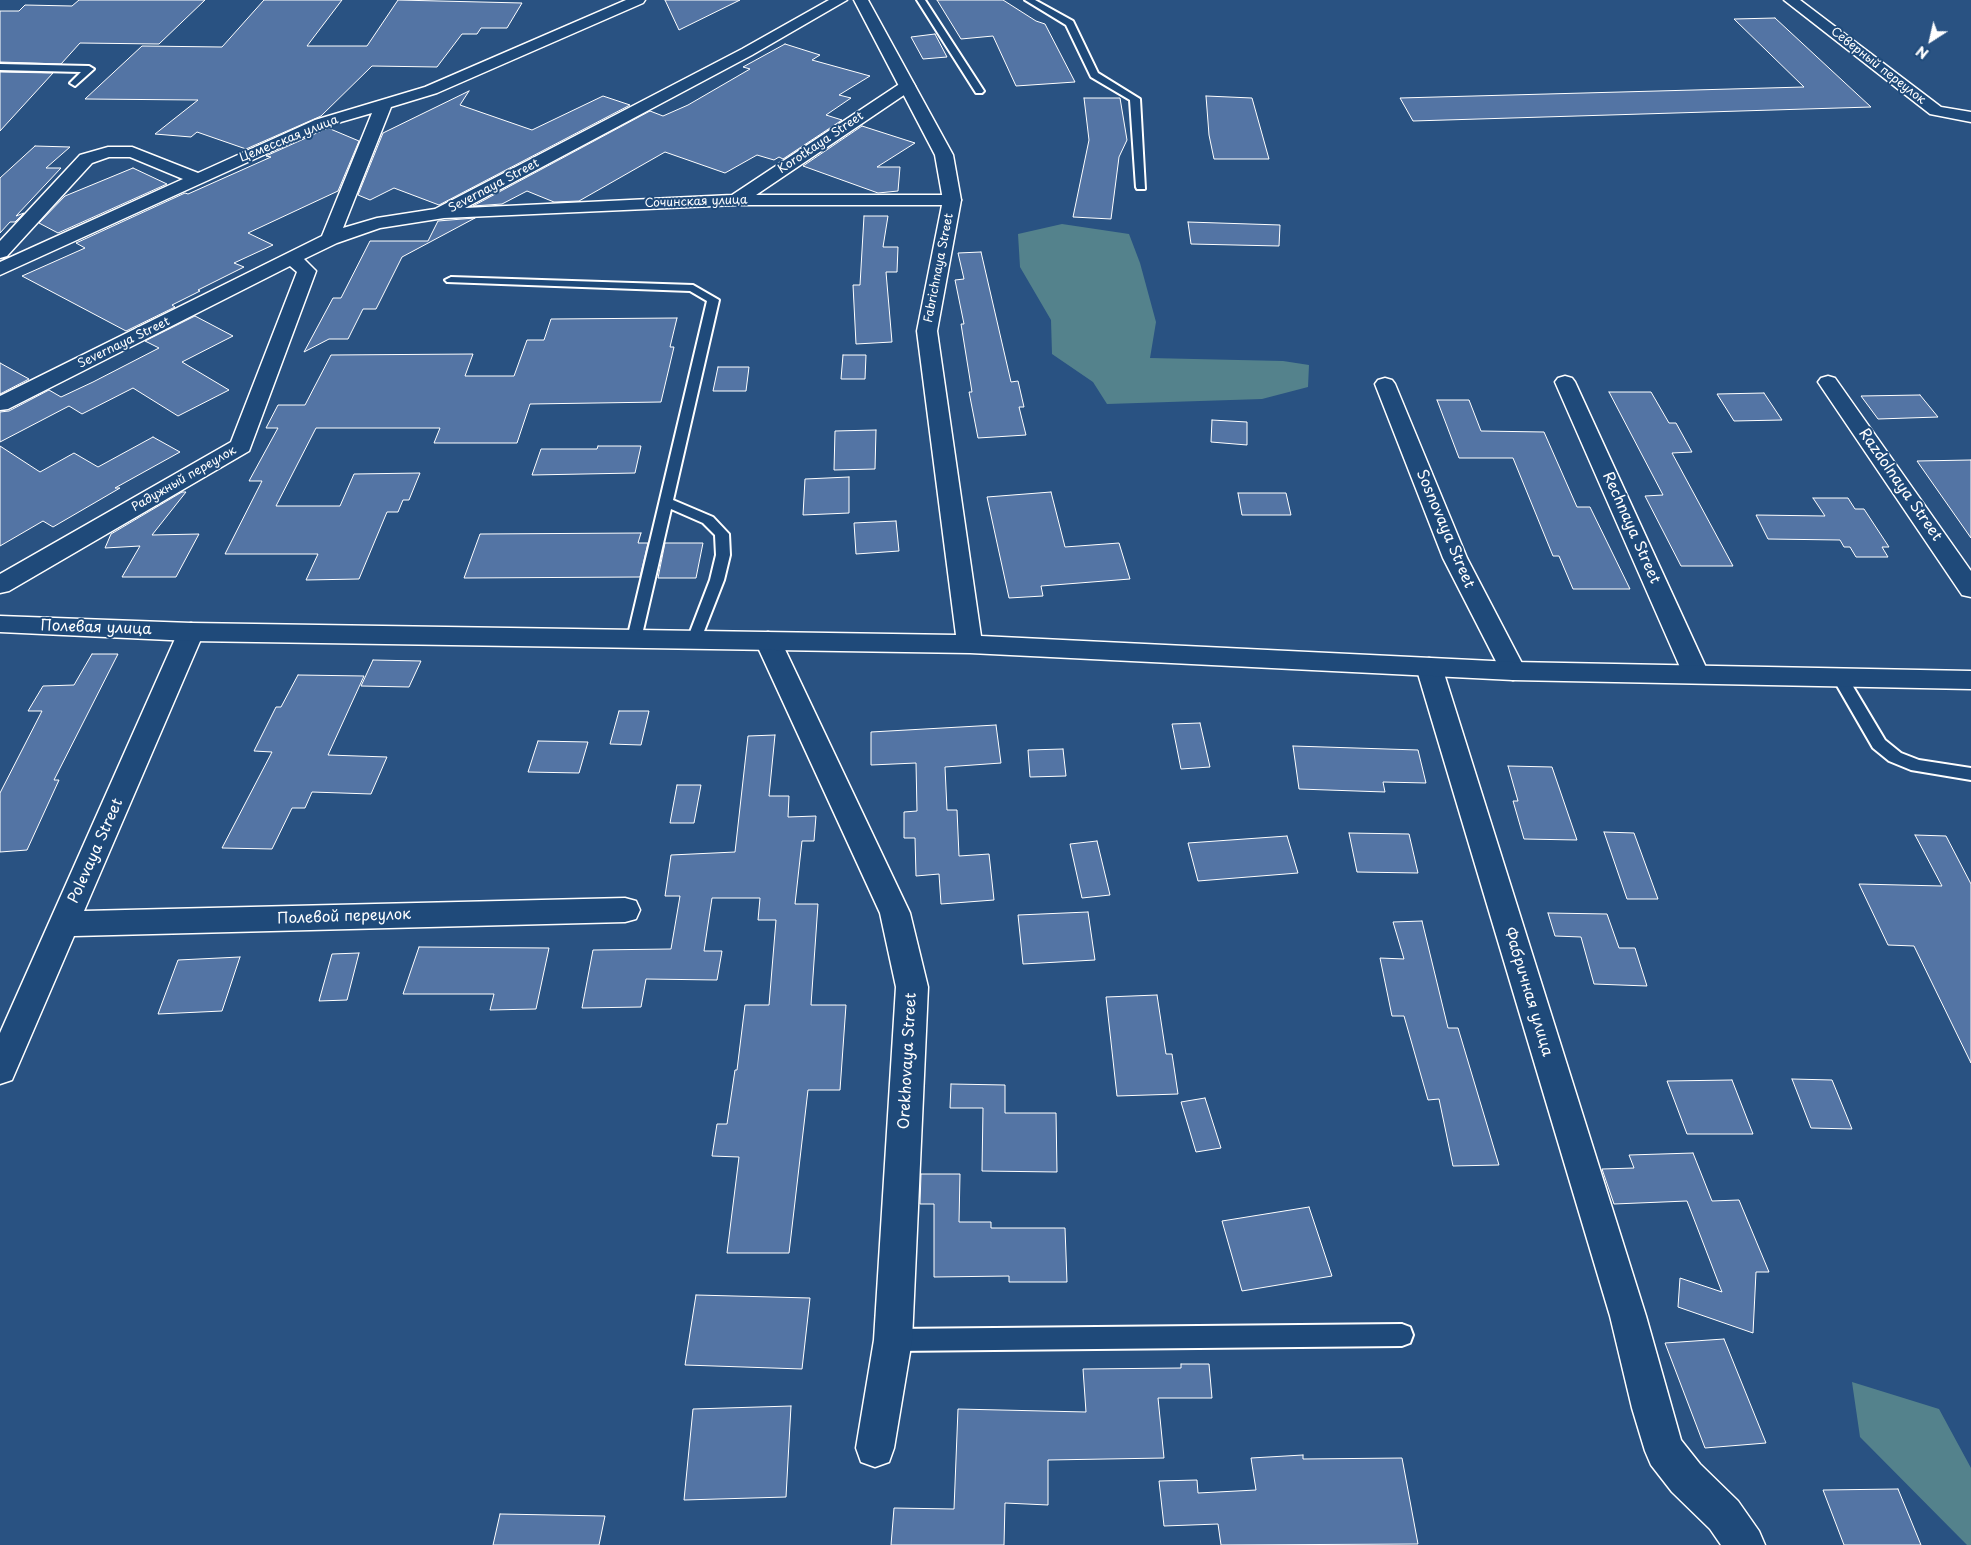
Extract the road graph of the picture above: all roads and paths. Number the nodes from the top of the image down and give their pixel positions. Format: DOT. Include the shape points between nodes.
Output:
graph roads {
  1 [pos="638,0"];
  2 [pos="840,0"];
  3 [pos="861,0"];
  4 [pos="921,0"];
  5 [pos="1029,0"];
  6 [pos="1791,0"];
  7 [pos="0,67"];
  8 [pos="74,83"];
  9 [pos="907,86"];
  10 [pos="980,91"];
  11 [pos="384,104"];
  12 [pos="1971,117"];
  13 [pos="196,178"];
  14 [pos="1141,187"];
  15 [pos="736,200"];
  16 [pos="952,200"];
  17 [pos="440,214"];
  18 [pos="330,239"];
  19 [pos="0,252"];
  20 [pos="293,259"];
  21 [pos="0,269"];
  22 [pos="451,280"];
  23 [pos="1565,382"];
  24 [pos="1828,382"];
  25 [pos="1385,384"];
  26 [pos="0,404"];
  27 [pos="666,502"];
  28 [pos="0,585"];
  29 [pos="1971,589"];
  30 [pos="0,624"];
  31 [pos="191,632"];
  32 [pos="634,639"];
  33 [pos="694,640"];
  34 [pos="768,641"];
  35 [pos="970,644"];
  36 [pos="1429,667"];
  37 [pos="1513,671"];
  38 [pos="1696,674"];
  39 [pos="1840,677"];
  40 [pos="1971,680"];
  41 [pos="1971,774"];
  42 [pos="624,910"];
  43 [pos="64,924"];
  44 [pos="0,1070"];
  45 [pos="1402,1335"];
  46 [pos="893,1340"];
  47 [pos="875,1448"];
  48 [pos="1745,1545"];
  1 -- 11 [label="street, Цемесская улица" via="431,90"];
  2 -- 17 [label="street, Severnaya Street"];
  3 -- 9 [label="street, Fabrichnaya Street"];
  4 -- 10 [label="lane"];
  5 -- 14 [label="lane" via="1070,23 1094,75 1135,99"];
  6 -- 12 [label="street, Северный переулок" via="1936,111"];
  7 -- 8 [label="lane" via="89,69"];
  9 -- 15 [label="street, Korotkaya Street"];
  9 -- 16 [label="street, Fabrichnaya Street" via="944,155"];
  11 -- 13 [label="street, Цемесская улица" via="322,123"];
  11 -- 18 [label="street"];
  13 -- 19 [label="street" via="132,152 108,152 86,159"];
  13 -- 21 [label="street, Цемесская улица"];
  15 -- 16 [label="street, Сочинская улица"];
  15 -- 17 [label="street, Сочинская улица"];
  16 -- 35 [label="street, Fabrichnaya Street" via="927,331"];
  17 -- 18 [label="street, Severnaya Street" via="378,223"];
  18 -- 20 [label="street, Severnaya Street"];
  20 -- 26 [label="street, Severnaya Street"];
  20 -- 28 [label="street, Радужный переулок" via="307,271 241,446"];
  22 -- 27 [label="lane" via="692,288 713,300"];
  23 -- 38 [label="street, Rechnaya Street"];
  24 -- 29 [label="street, Razdolnaya Street"];
  25 -- 37 [label="street, Sosnovaya Street" via="1455,558"];
  27 -- 32 [label="lane"];
  27 -- 33 [label="lane" via="708,520 722,534 723,555 717,580"];
  30 -- 31 [label="street, Полевая улица"];
  31 -- 32 [label="street, Полевая улица"];
  31 -- 43 [label="street, Polevaya Street"];
  32 -- 33 [label="street, Полевая улица"];
  33 -- 34 [label="street, Полевая улица"];
  34 -- 35 [label="street, Полевая улица"];
  34 -- 46 [label="street, Orekhovaya Street" via="895,913 912,987"];
  35 -- 36 [label="street, Полевая улица"];
  36 -- 37 [label="street, Полевая улица"];
  36 -- 48 [label="street, Фабричная улица" via="1628,1316 1665,1451 1686,1478 1724,1515"];
  37 -- 38 [label="street, Полевая улица"];
  38 -- 39 [label="street, Полевая улица"];
  39 -- 40 [label="street, Полевая улица"];
  39 -- 41 [label="lane" via="1879,744 1895,757 1917,766"];
  42 -- 43 [label="street, Полевой переулок"];
  43 -- 44 [label="street, Polevaya Street"];
  45 -- 46 [label="lane"];
  46 -- 47 [label="street, Orekhovaya Street"];
}
